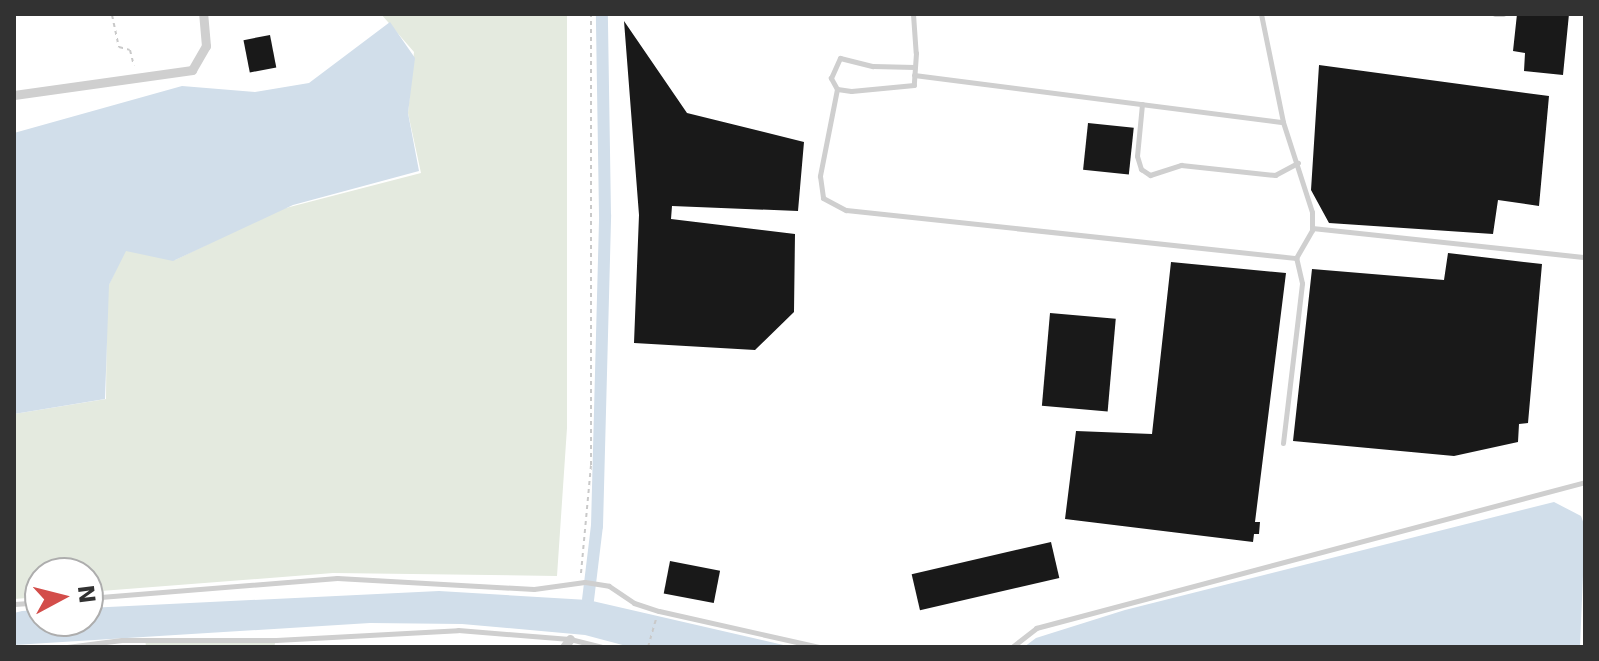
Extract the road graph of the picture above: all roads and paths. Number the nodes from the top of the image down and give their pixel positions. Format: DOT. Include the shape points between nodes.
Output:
graph roads {
  1 [pos="203,14"];
  2 [pos="591,14"];
  3 [pos="913,14"];
  4 [pos="1261,14"];
  5 [pos="1495,14"];
  6 [pos="1503,14"];
  7 [pos="112,15"];
  8 [pos="914,67"];
  9 [pos="135,70"];
  10 [pos="914,75"];
  11 [pos="837,89"];
  12 [pos="14,95"];
  13 [pos="1142,104"];
  14 [pos="1283,122"];
  15 [pos="1298,163"];
  16 [pos="1312,228"];
  17 [pos="1585,257"];
  18 [pos="1296,258"];
  19 [pos="1283,443"];
  20 [pos="1585,482"];
  21 [pos="583,582"];
  22 [pos="104,597"];
  23 [pos="657,614"];
  24 [pos="567,643"];
  25 [pos="67,647"];
  26 [pos="601,647"];
  27 [pos="648,647"];
  28 [pos="819,647"];
  29 [pos="1012,647"];
  1 -- 12 [label="street" via="206,46 192,70"];
  2 -- 21 [label="path" via="591,465"];
  3 -- 8 [label="lane"];
  4 -- 14 [label="lane"];
  5 -- 6 [label="lane"];
  7 -- 9 [label="path" via="119,47 130,50"];
  8 -- 10 [label="lane"];
  8 -- 11 [label="lane" via="840,58 831,78"];
  10 -- 11 [label="lane" via="914,85"];
  10 -- 13 [label="lane"];
  11 -- 18 [label="lane" via="820,176 823,198 846,210"];
  13 -- 14 [label="lane"];
  13 -- 15 [label="lane" via="1137,156 1141,169 1150,175 1181,165 1275,175"];
  14 -- 15 [label="lane"];
  15 -- 16 [label="lane"];
  16 -- 17 [label="lane"];
  16 -- 18 [label="lane"];
  18 -- 19 [label="lane" via="1302,283"];
  20 -- 29 [label="lane" via="1036,628"];
  21 -- 22 [label="lane" via="534,589 337,578"];
  21 -- 28 [label="lane" via="609,586 634,603 659,611"];
  23 -- 27 [label="path"];
  24 -- 25 [label="lane" via="458,630 276,640 122,640"];
  24 -- 26 [label="lane"];
}
